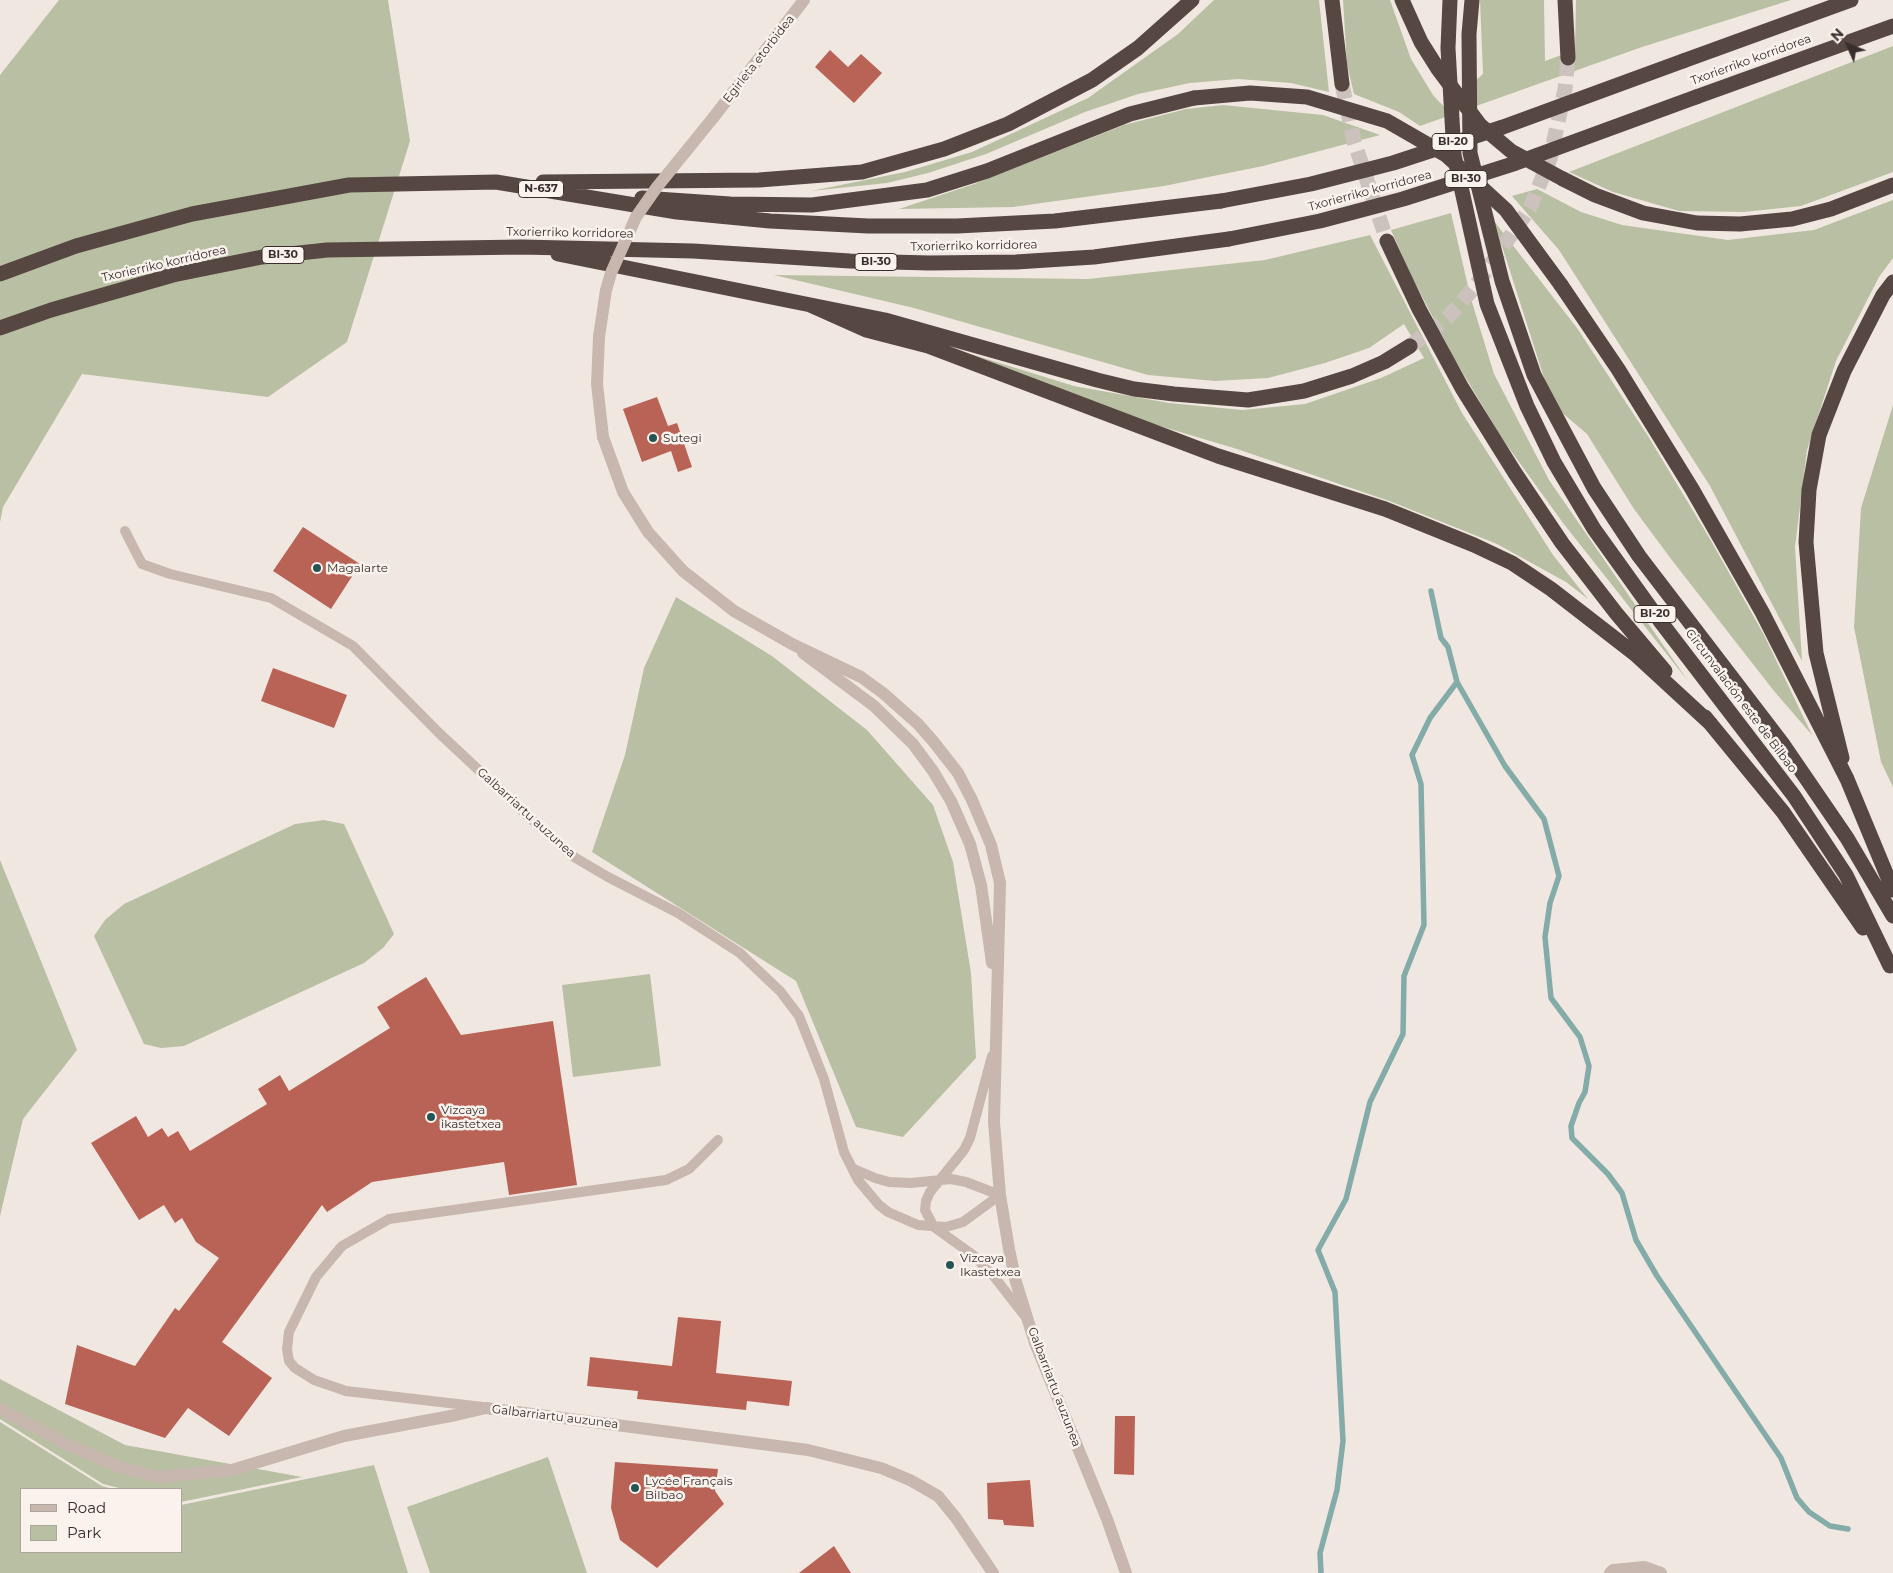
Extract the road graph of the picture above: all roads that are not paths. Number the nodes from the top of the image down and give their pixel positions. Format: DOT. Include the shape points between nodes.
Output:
graph roads {
  1 [pos="804,0"];
  2 [pos="1192,0"];
  3 [pos="1332,0"];
  4 [pos="1402,0"];
  5 [pos="1450,0"];
  6 [pos="1472,0"];
  7 [pos="1565,0"];
  8 [pos="1851,0"];
  9 [pos="1893,26"];
  10 [pos="1568,58"];
  11 [pos="1342,84"];
  12 [pos="496,182"];
  13 [pos="1893,185"];
  14 [pos="586,196"];
  15 [pos="1387,242"];
  16 [pos="522,247"];
  17 [pos="0,274"];
  18 [pos="1893,282"];
  19 [pos="810,305"];
  20 [pos="0,328"];
  21 [pos="1410,346"];
  22 [pos="125,531"];
  23 [pos="792,644"];
  24 [pos="1711,724"];
  25 [pos="1847,779"];
  26 [pos="1893,890"];
  27 [pos="1893,916"];
  28 [pos="996,997"];
  29 [pos="994,1048"];
  30 [pos="718,1140"];
  31 [pos="854,1169"];
  32 [pos="938,1180"];
  33 [pos="1000,1195"];
  34 [pos="934,1227"];
  35 [pos="1027,1319"];
  36 [pos="486,1408"];
  37 [pos="0,1409"];
  38 [pos="993,1573"];
  39 [pos="1126,1573"];
  40 [pos="1610,1573"];
  41 [pos="1661,1573"];
  1 -- 23 [label="street, Egirleta etorbidea, bridge" via="636,217 606,290 597,384 604,437 616,476 632,507 665,553 696,583"];
  2 -- 12 [label="highway" via="1138,48 1092,80 1046,106 944,149 862,172 760,180"];
  3 -- 11 [label="highway"];
  4 -- 13 [label="highway, bridge" via="1438,69 1480,125 1511,151 1595,195 1643,213 1697,223 1740,224 1792,219 1831,209"];
  5 -- 24 [label="highway, Circunvalación este de Bilbao / BI-20" via="1448,48 1454,155 1487,304 1527,406 1554,462 1594,529 1794,796 1846,875 1890,966 1783,812"];
  6 -- 27 [label="highway, Circunvalación este de Bilbao / BI-20" via="1469,34 1470,153 1502,281 1534,375 1594,488 1629,541 1782,743 1846,838"];
  7 -- 10 [label="highway"];
  8 -- 14 [label="highway, Txorierriko korridorea, bridge" via="1503,127 1392,163 1311,184 1221,201 1055,222 868,226 677,212"];
  9 -- 16 [label="highway, Txorierriko korridorea / BI-30, bridge" via="1516,163 1403,199 1228,239 1103,256 930,263 693,251"];
  12 -- 14 [label="highway, Txorierriko korridorea / N-637"];
  12 -- 17 [label="highway, Txorierriko korridorea" via="349,185 274,198 192,214 76,246"];
  14 -- 25 [label="highway, bridge" via="812,206 880,198 927,190 978,174 1121,117 1194,98 1250,93 1307,97 1394,125 1446,155 1506,210 1561,285 1618,369 1697,497 1762,612"];
  15 -- 24 [label="highway" via="1457,380 1562,543 1616,613"];
  16 -- 19 [label="highway"];
  16 -- 20 [label="highway, Txorierriko korridorea / BI-30" via="327,250 262,257 174,274 68,304"];
  18 -- 25 [label="highway" via="1844,371 1819,435 1809,490 1806,542 1816,653"];
  19 -- 21 [label="highway" via="885,320 1134,389 1208,398 1256,399 1330,384 1384,362"];
  19 -- 24 [label="highway" via="866,330 928,346 1218,456 1385,510 1474,545 1512,563 1581,612 1635,654"];
  22 -- 31 [label="lane, Galbarriartu auzunea" via="142,564 170,574 271,598 353,646 439,733 574,857 678,913 740,953 780,991 799,1016 824,1079 842,1146"];
  23 -- 28 [label="street" via="874,706 898,728 934,771 970,844 981,885"];
  23 -- 28 [label="street" via="853,673 883,693 918,724 958,773 991,845 1000,883"];
  25 -- 26 [label="highway"];
  28 -- 29 [label="street, Galbarriartu auzunea"];
  29 -- 32 [label="lane" via="970,1138"];
  29 -- 33 [label="street, Galbarriartu auzunea" via="994,1122"];
  30 -- 36 [label="lane" via="689,1170 666,1180 389,1219 342,1246 316,1277 290,1332 287,1349 289,1361 295,1368 314,1380 346,1392"];
  31 -- 32 [label="lane" via="889,1182"];
  31 -- 34 [label="lane, Galbarriartu auzunea" via="865,1190 888,1212 918,1225"];
  32 -- 33 [label="lane" via="966,1182"];
  32 -- 34 [label="lane" via="926,1201 928,1218"];
  33 -- 34 [label="lane" via="963,1222"];
  33 -- 35 [label="street, Galbarriartu auzunea" via="1016,1282"];
  34 -- 35 [label="lane" via="962,1246 992,1274"];
  35 -- 39 [label="street, Galbarriartu auzunea"];
  36 -- 37 [label="street, Galbarriartu auzunea" via="344,1436 232,1470 158,1477 119,1467"];
  36 -- 38 [label="street, Galbarriartu auzunea" via="808,1450 880,1468 938,1496"];
  40 -- 41 [label="street" via="1644,1567"];
}
